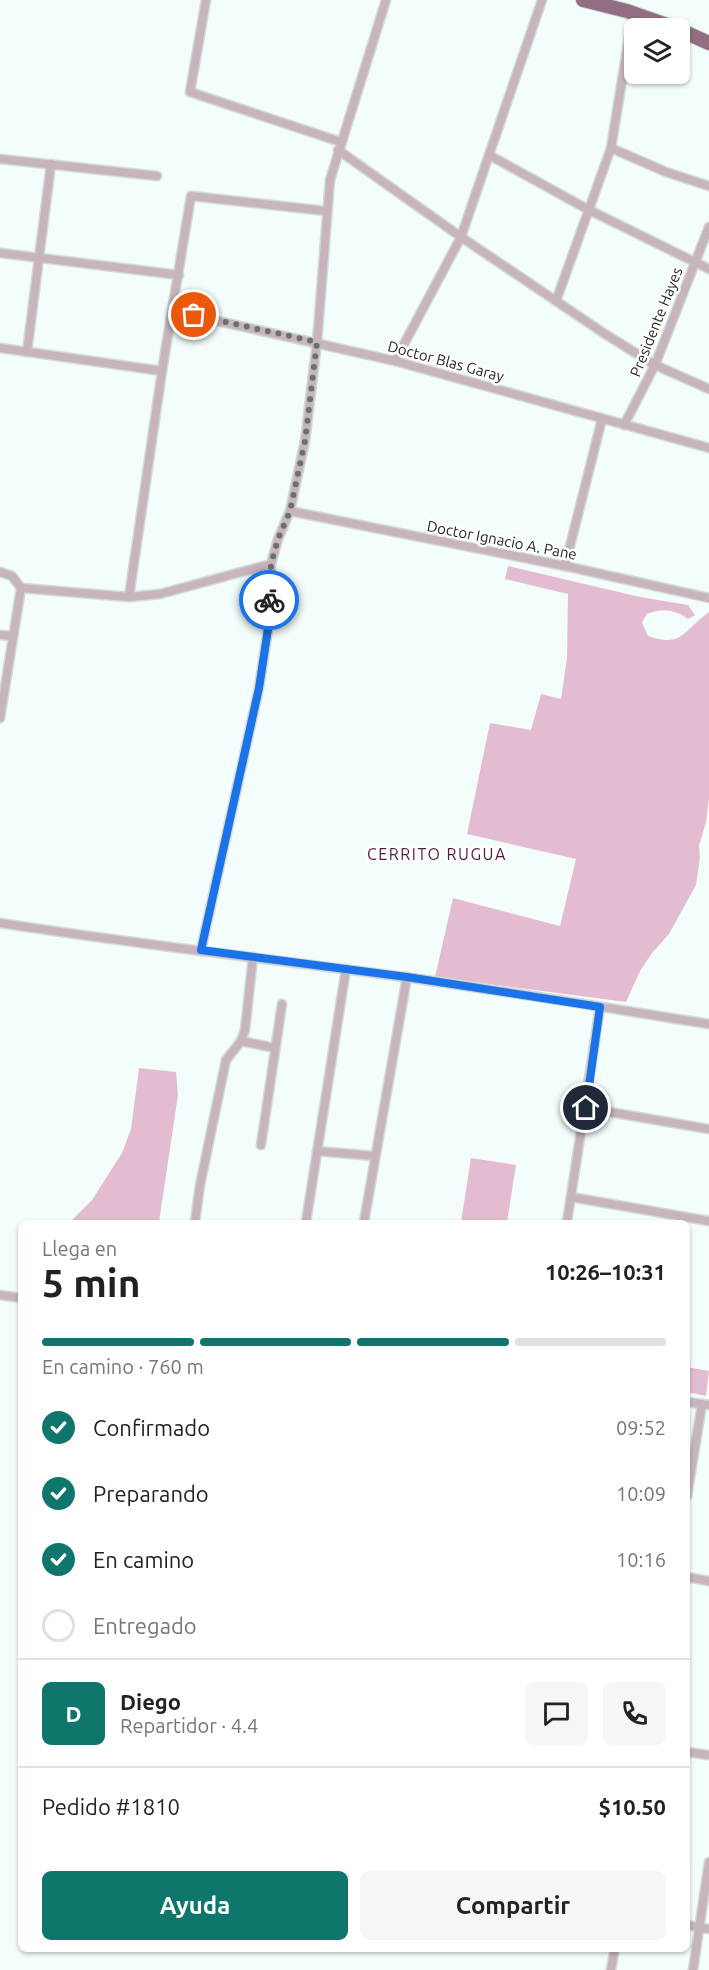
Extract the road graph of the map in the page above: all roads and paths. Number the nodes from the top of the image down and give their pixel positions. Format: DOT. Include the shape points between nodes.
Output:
graph roads {
  1 [pos="206,0"];
  2 [pos="386,0"];
  3 [pos="542,0"];
  4 [pos="583,0"];
  5 [pos="633,13"];
  6 [pos="647,18"];
  7 [pos="690,35"];
  8 [pos="709,44"];
  9 [pos="339,146"];
  10 [pos="611,148"];
  11 [pos="489,155"];
  12 [pos="0,159"];
  13 [pos="51,164"];
  14 [pos="157,176"];
  15 [pos="709,186"];
  16 [pos="589,210"];
  17 [pos="326,211"];
  18 [pos="709,227"];
  19 [pos="461,237"];
  20 [pos="0,253"];
  21 [pos="39,258"];
  22 [pos="694,262"];
  23 [pos="709,269"];
  24 [pos="179,275"];
  25 [pos="556,301"];
  26 [pos="173,311"];
  27 [pos="317,342"];
  28 [pos="0,348"];
  29 [pos="27,352"];
  30 [pos="395,361"];
  31 [pos="655,365"];
  32 [pos="162,371"];
  33 [pos="709,389"];
  34 [pos="602,419"];
  35 [pos="624,425"];
  36 [pos="709,448"];
  37 [pos="290,511"];
  38 [pos="271,564"];
  39 [pos="565,566"];
  40 [pos="0,572"];
  41 [pos="21,588"];
  42 [pos="129,597"];
  43 [pos="709,598"];
  44 [pos="0,635"];
  45 [pos="13,636"];
  46 [pos="0,718"];
  47 [pos="0,923"];
  48 [pos="201,950"];
  49 [pos="253,957"];
  50 [pos="346,969"];
  51 [pos="407,977"];
  52 [pos="282,1005"];
  53 [pos="600,1007"];
  54 [pos="709,1024"];
  55 [pos="241,1041"];
  56 [pos="275,1048"];
  57 [pos="586,1108"];
  58 [pos="709,1130"];
  59 [pos="261,1145"];
  60 [pos="317,1151"];
  61 [pos="374,1156"];
  62 [pos="571,1197"];
  63 [pos="195,1220"];
  64 [pos="306,1220"];
  65 [pos="364,1220"];
  66 [pos="567,1220"];
  67 [pos="682,1220"];
  68 [pos="690,1221"];
  69 [pos="709,1221"];
  70 [pos="0,1295"];
  71 [pos="18,1298"];
  72 [pos="690,1402"];
  73 [pos="705,1405"];
  74 [pos="690,1481"];
  75 [pos="690,1578"];
  76 [pos="709,1581"];
  77 [pos="690,1752"];
  78 [pos="709,1755"];
  79 [pos="709,1862"];
  80 [pos="704,1928"];
  81 [pos="614,1952"];
  82 [pos="611,1970"];
  83 [pos="693,1970"];
  1 -- 9 [label="street" via="190,92"];
  2 -- 9 [label="street"];
  3 -- 11 [label="street"];
  4 -- 5 [label="highway"];
  5 -- 6 [label="highway"];
  5 -- 10 [label="street"];
  7 -- 8 [label="highway"];
  9 -- 17 [label="street"];
  9 -- 19 [label="street"];
  10 -- 15 [label="street"];
  10 -- 16 [label="street"];
  11 -- 16 [label="street"];
  11 -- 19 [label="street"];
  12 -- 13 [label="street"];
  13 -- 14 [label="street"];
  13 -- 21 [label="street"];
  16 -- 22 [label="street"];
  16 -- 25 [label="street"];
  17 -- 24 [label="street" via="191,196"];
  17 -- 27 [label="street"];
  18 -- 22 [label="street, Presidente Hayes"];
  19 -- 25 [label="street"];
  19 -- 30 [label="street"];
  20 -- 21 [label="street"];
  21 -- 24 [label="street"];
  21 -- 29 [label="street"];
  22 -- 23 [label="street"];
  22 -- 31 [label="street, Presidente Hayes"];
  24 -- 26 [label="street"];
  25 -- 31 [label="street"];
  26 -- 27 [label="street, Doctor Blas Garay"];
  26 -- 32 [label="street"];
  27 -- 30 [label="street, Doctor Blas Garay"];
  27 -- 37 [label="street" via="305,441"];
  28 -- 29 [label="street"];
  29 -- 32 [label="street"];
  30 -- 34 [label="street, Doctor Blas Garay"];
  31 -- 33 [label="street"];
  31 -- 35 [label="street, Presidente Hayes"];
  32 -- 42 [label="street"];
  34 -- 35 [label="street, Doctor Blas Garay"];
  34 -- 39 [label="street"];
  35 -- 36 [label="street, Doctor Blas Garay"];
  37 -- 38 [label="street"];
  37 -- 39 [label="street, Doctor Ignacio A. Pane"];
  38 -- 42 [label="street" via="170,591"];
  38 -- 48 [label="street" via="268,629 259,688"];
  39 -- 43 [label="street, Doctor Ignacio A. Pane"];
  40 -- 41 [label="street" via="12,576"];
  41 -- 42 [label="street"];
  41 -- 45 [label="street"];
  44 -- 45 [label="street"];
  45 -- 46 [label="street"];
  47 -- 48 [label="street" via="124,943"];
  48 -- 49 [label="street"];
  49 -- 50 [label="street"];
  49 -- 55 [label="street"];
  50 -- 51 [label="street"];
  50 -- 60 [label="street"];
  51 -- 53 [label="street"];
  51 -- 61 [label="street"];
  52 -- 56 [label="street"];
  53 -- 54 [label="street"];
  53 -- 57 [label="street"];
  55 -- 56 [label="street"];
  55 -- 63 [label="street" via="226,1060"];
  56 -- 59 [label="street"];
  57 -- 58 [label="street"];
  57 -- 62 [label="street"];
  60 -- 61 [label="street"];
  60 -- 64 [label="street"];
  61 -- 65 [label="street"];
  62 -- 66 [label="street"];
  62 -- 67 [label="street"];
  68 -- 69 [label="street"];
  70 -- 71 [label="street"];
  72 -- 73 [label="street"];
  73 -- 74 [label="street"];
  75 -- 76 [label="street"];
  77 -- 78 [label="street"];
  79 -- 80 [label="street"];
  80 -- 83 [label="street"];
  81 -- 82 [label="street"];
}
